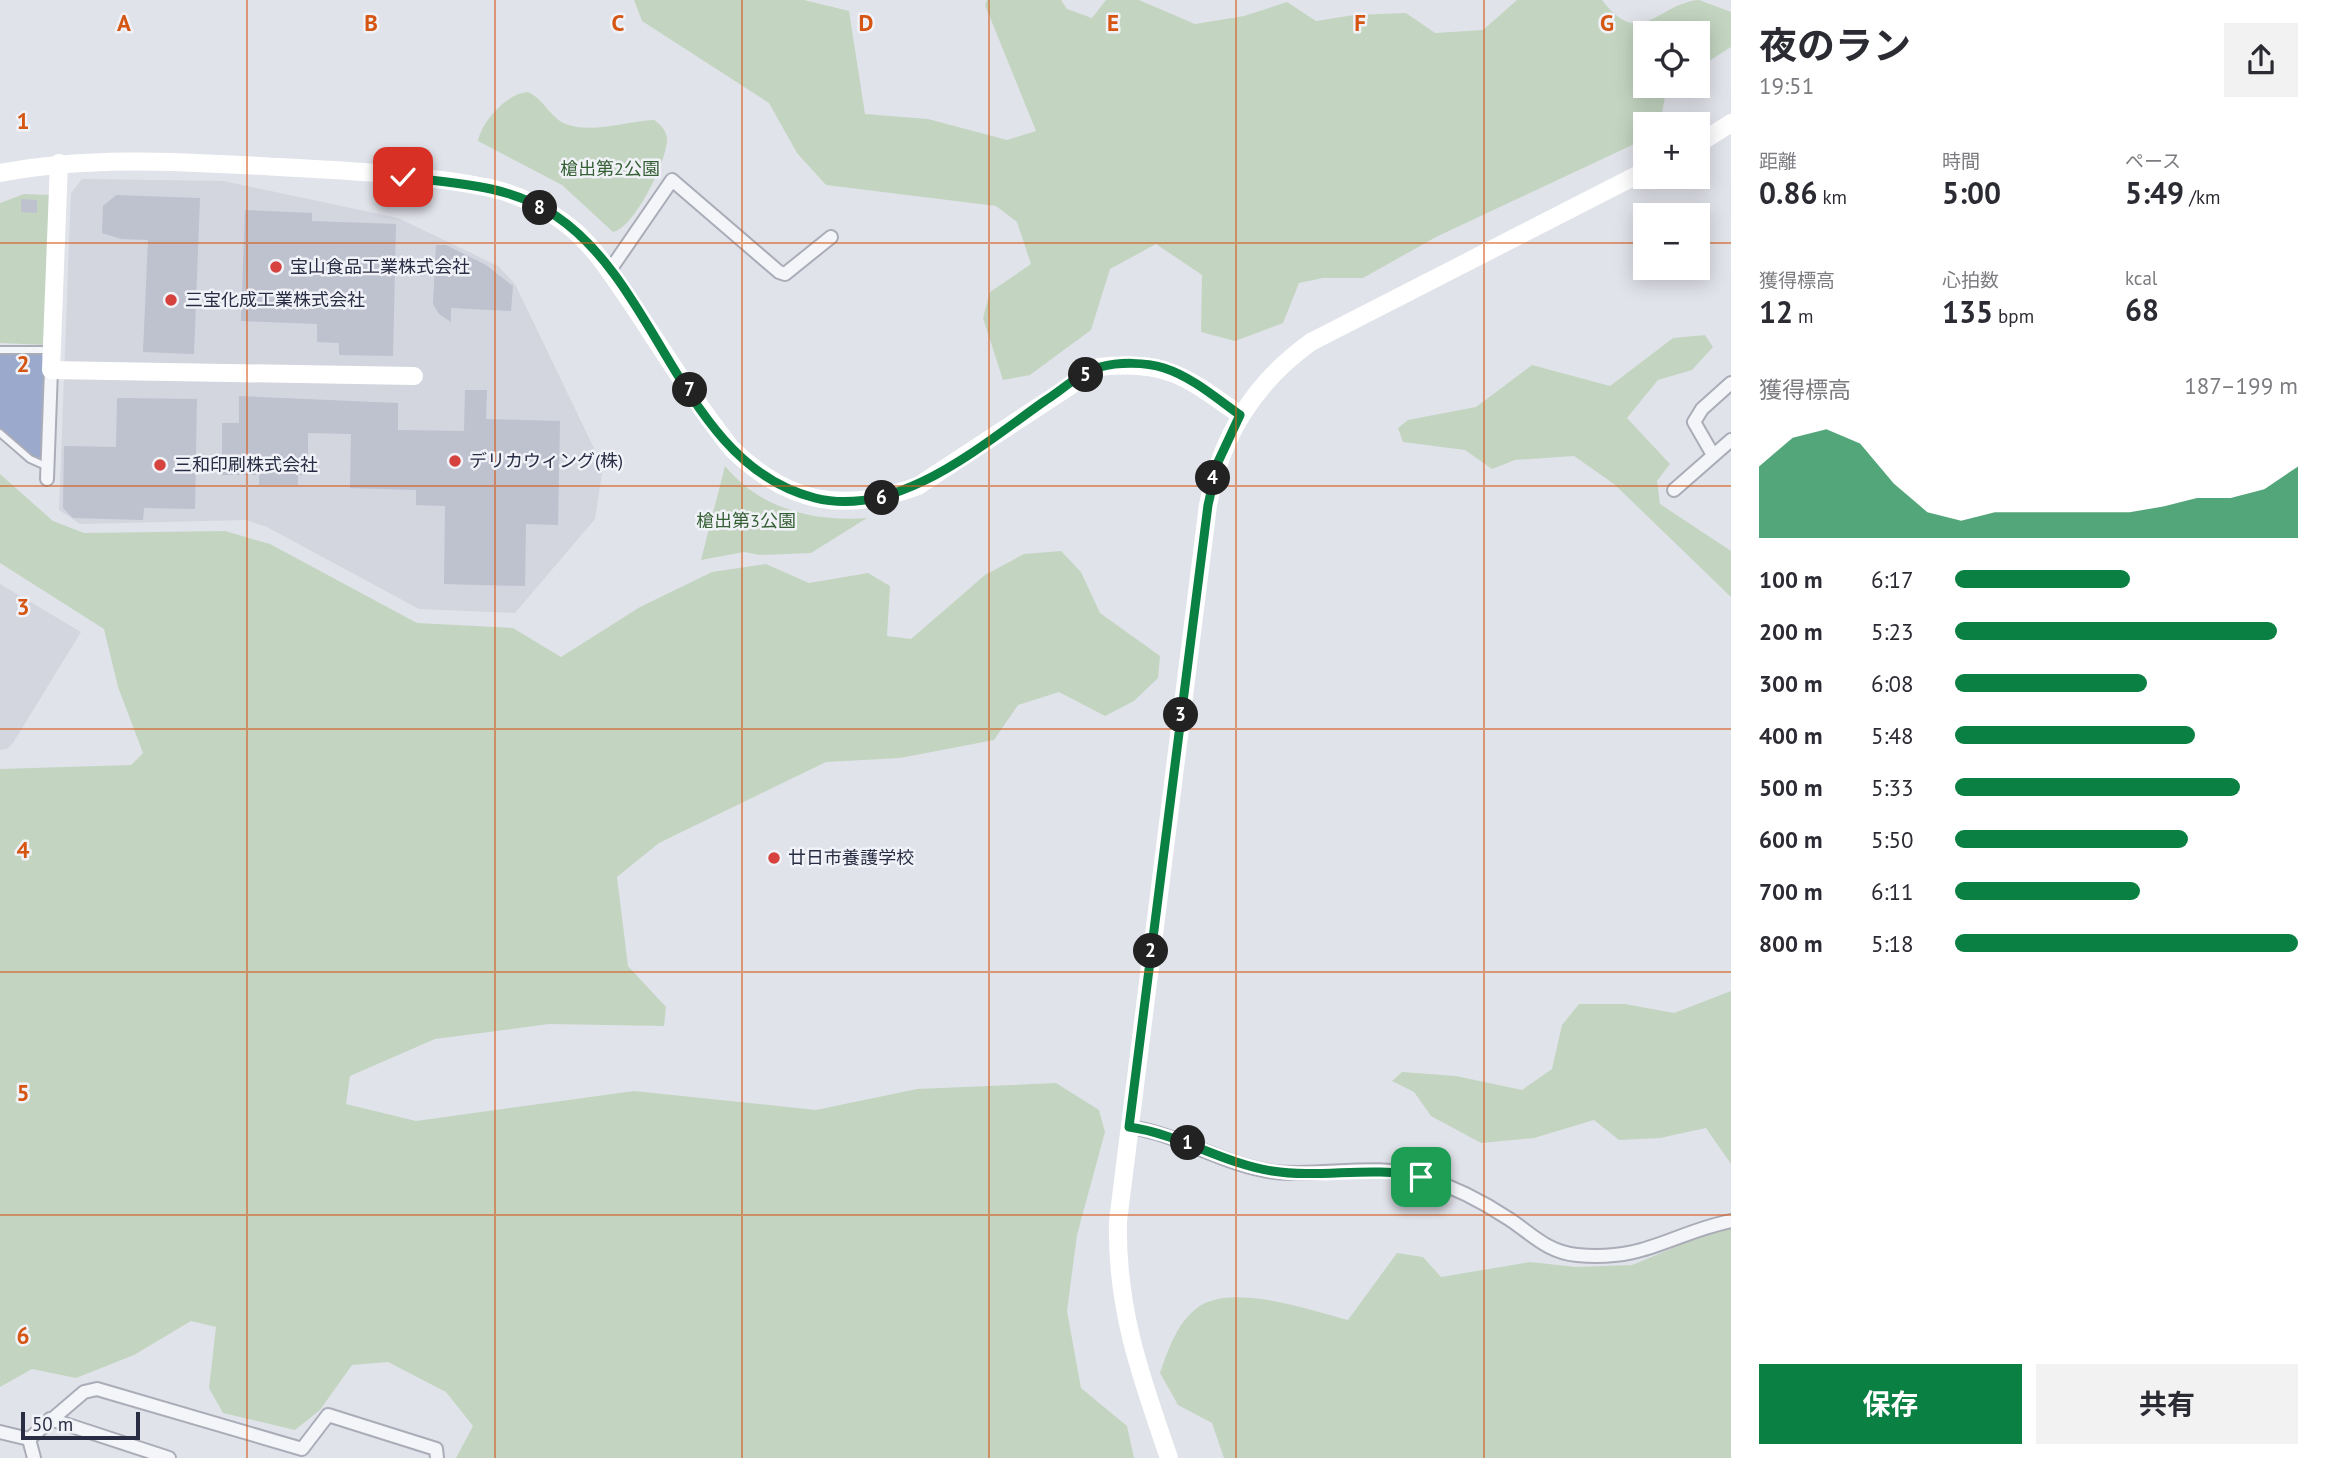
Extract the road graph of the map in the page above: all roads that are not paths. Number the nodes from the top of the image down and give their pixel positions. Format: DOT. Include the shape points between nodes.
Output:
graph roads {
  1 [pos="1731,123"];
  2 [pos="1710,136"];
  3 [pos="58,163"];
  4 [pos="0,173"];
  5 [pos="1633,177"];
  6 [pos="831,237"];
  7 [pos="610,270"];
  8 [pos="0,349"];
  9 [pos="52,350"];
  10 [pos="51,370"];
  11 [pos="414,376"];
  12 [pos="1731,383"];
  13 [pos="1240,415"];
  14 [pos="0,433"];
  15 [pos="1731,440"];
  16 [pos="1713,455"];
  17 [pos="48,473"];
  18 [pos="1674,490"];
  19 [pos="1129,1127"];
  20 [pos="1731,1222"];
  21 [pos="51,1419"];
  22 [pos="0,1432"];
  23 [pos="29,1439"];
  24 [pos="304,1453"];
  25 [pos="34,1458"];
  26 [pos="169,1458"];
  27 [pos="437,1458"];
  28 [pos="1169,1458"];
  1 -- 2 [label="street"];
  3 -- 4 [label="street"];
  3 -- 7 [label="street" via="104,160 344,171 492,188 554,215"];
  3 -- 9 [label="street"];
  5 -- 13 [label="street" via="1311,342 1276,370"];
  6 -- 7 [label="street" via="785,274 779,272 672,180"];
  7 -- 13 [label="street" via="732,449 776,485 829,502 889,497 918,486 1100,367 1132,363 1162,367"];
  8 -- 9 [label="lane"];
  9 -- 10 [label="street"];
  10 -- 11 [label="street"];
  10 -- 17 [label="street"];
  12 -- 16 [label="street" via="1694,422"];
  13 -- 19 [label="street" via="1218,462 1208,505"];
  14 -- 17 [label="lane"];
  15 -- 16 [label="street"];
  16 -- 18 [label="street"];
  19 -- 20 [label="street" via="1168,1135 1266,1170 1384,1170 1421,1177 1470,1195 1552,1250 1577,1255 1628,1256"];
  19 -- 28 [label="street" via="1118,1221 1119,1284 1131,1345"];
  21 -- 23 [label="street"];
  21 -- 24 [label="street" via="84,1392 97,1389"];
  21 -- 26 [label="street"];
  22 -- 23 [label="street"];
  23 -- 25 [label="street"];
  24 -- 27 [label="street" via="328,1415 436,1449"];
}
